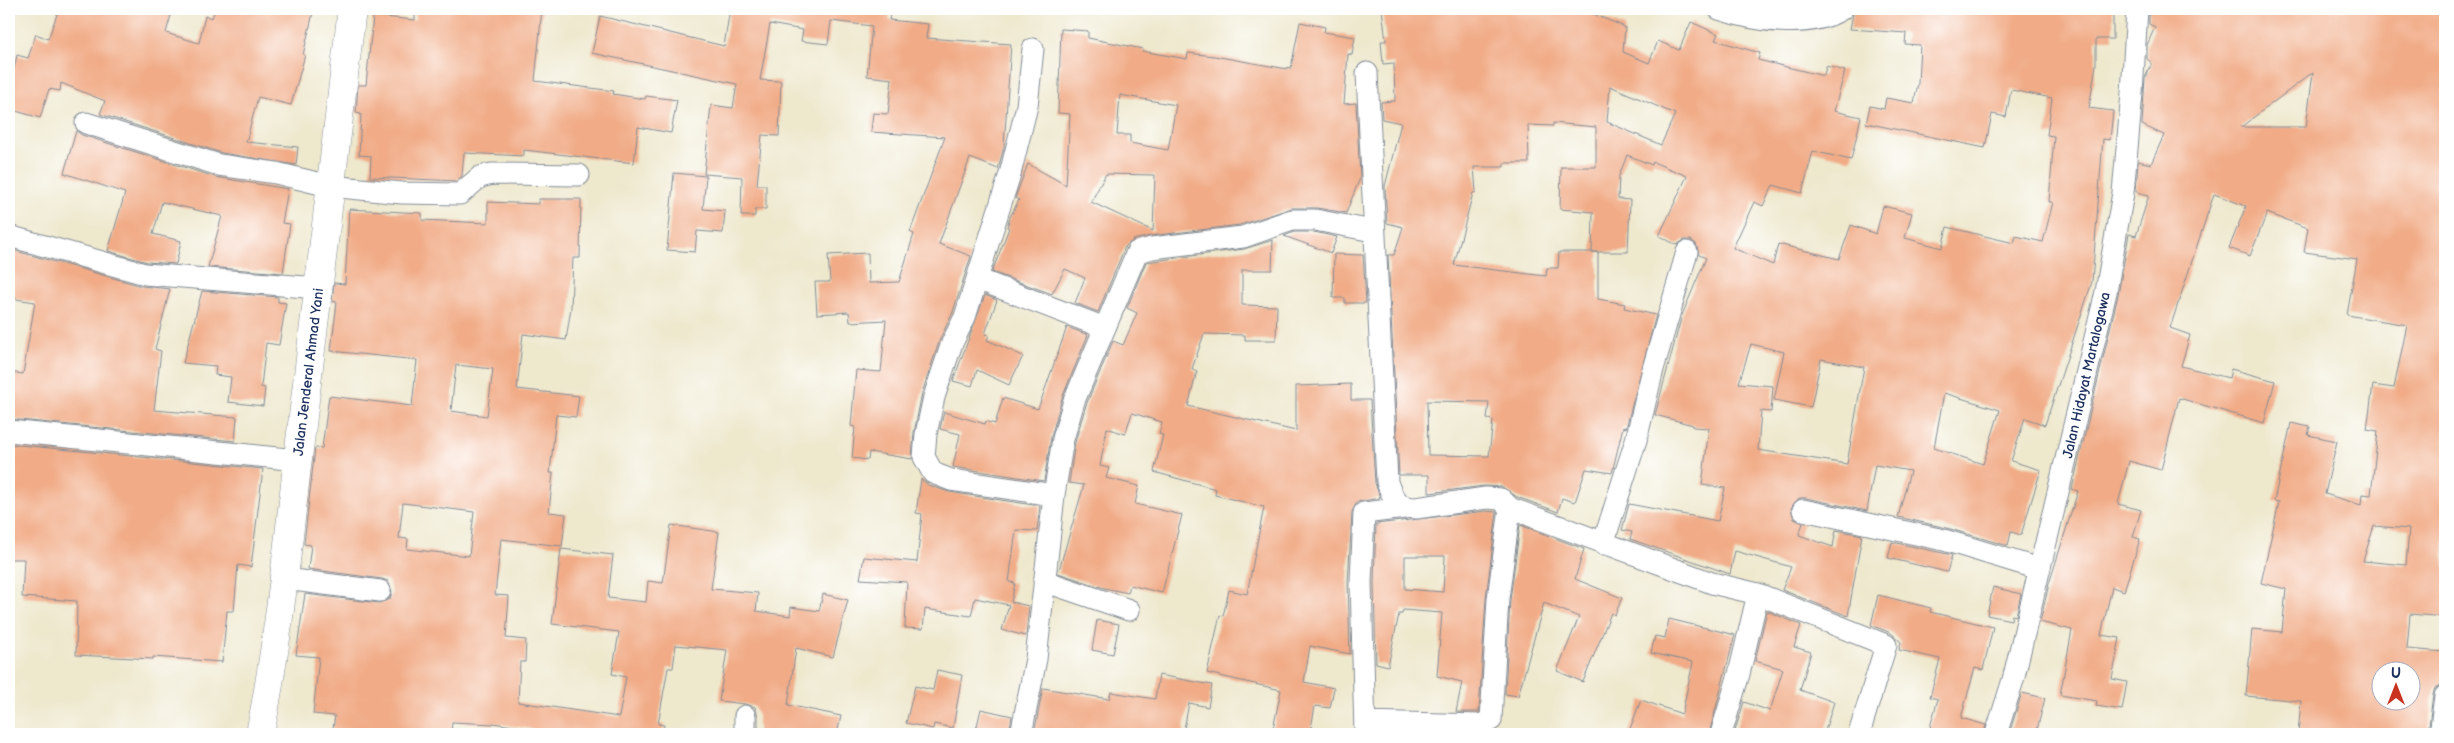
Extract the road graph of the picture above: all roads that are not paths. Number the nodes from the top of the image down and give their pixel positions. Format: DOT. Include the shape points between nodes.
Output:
graph roads {
  1 [pos="352,9"];
  2 [pos="1719,9"];
  3 [pos="1842,9"];
  4 [pos="2137,9"];
  5 [pos="1033,49"];
  6 [pos="1366,73"];
  7 [pos="86,123"];
  8 [pos="579,176"];
  9 [pos="329,186"];
  10 [pos="1373,231"];
  11 [pos="9,236"];
  12 [pos="1687,252"];
  13 [pos="977,279"];
  14 [pos="318,288"];
  15 [pos="1105,328"];
  16 [pos="9,431"];
  17 [pos="298,460"];
  18 [pos="1054,495"];
  19 [pos="1405,508"];
  20 [pos="1510,508"];
  21 [pos="1803,510"];
  22 [pos="1603,544"];
  23 [pos="2039,569"];
  24 [pos="285,579"];
  25 [pos="1044,581"];
  26 [pos="380,591"];
  27 [pos="1758,594"];
  28 [pos="1129,610"];
  29 [pos="2445,696"];
  30 [pos="1365,728"];
  31 [pos="260,734"];
  32 [pos="1021,734"];
  33 [pos="1720,734"];
  34 [pos="1860,734"];
  35 [pos="1996,734"];
  36 [pos="2440,734"];
  1 -- 9 [label="highway, Jalan Jenderal Ahmad Yani"];
  2 -- 3 [label="street" via="1744,17 1802,21 1832,15"];
  4 -- 23 [label="street, Jalan Hidayat Martalogawa" via="2123,193 2106,292"];
  5 -- 13 [label="street" via="1027,106 1010,174"];
  6 -- 10 [label="street"];
  7 -- 9 [label="street" via="219,165 276,173"];
  8 -- 9 [label="street" via="492,174 480,177 460,194 441,195"];
  9 -- 14 [label="highway, Jalan Jenderal Ahmad Yani"];
  10 -- 15 [label="street" via="1316,220 1292,220 1243,237 1137,252"];
  10 -- 19 [label="street" via="1387,482 1394,502"];
  11 -- 14 [label="street" via="145,274"];
  12 -- 22 [label="street" via="1636,440"];
  13 -- 15 [label="street"];
  13 -- 18 [label="street" via="934,397 924,457 933,473 951,480"];
  14 -- 17 [label="highway, Jalan Jenderal Ahmad Yani"];
  15 -- 18 [label="street" via="1074,401 1063,439"];
  16 -- 17 [label="street"];
  17 -- 24 [label="highway, Jalan Jenderal Ahmad Yani"];
  18 -- 25 [label="street"];
  19 -- 20 [label="street" via="1486,498 1501,499"];
  19 -- 30 [label="street" via="1364,513 1361,582"];
  20 -- 22 [label="street"];
  20 -- 30 [label="street" via="1498,599 1491,720 1480,725"];
  21 -- 23 [label="street" via="1944,540"];
  22 -- 27 [label="street" via="1712,583"];
  23 -- 35 [label="street, Jalan Hidayat Martalogawa" via="2013,680"];
  24 -- 26 [label="street"];
  24 -- 31 [label="highway, Jalan Jenderal Ahmad Yani"];
  25 -- 28 [label="street"];
  25 -- 32 [label="street" via="1036,659"];
  27 -- 33 [label="street" via="1739,674"];
  27 -- 34 [label="street" via="1886,645"];
  29 -- 36 [label="street"];
}
